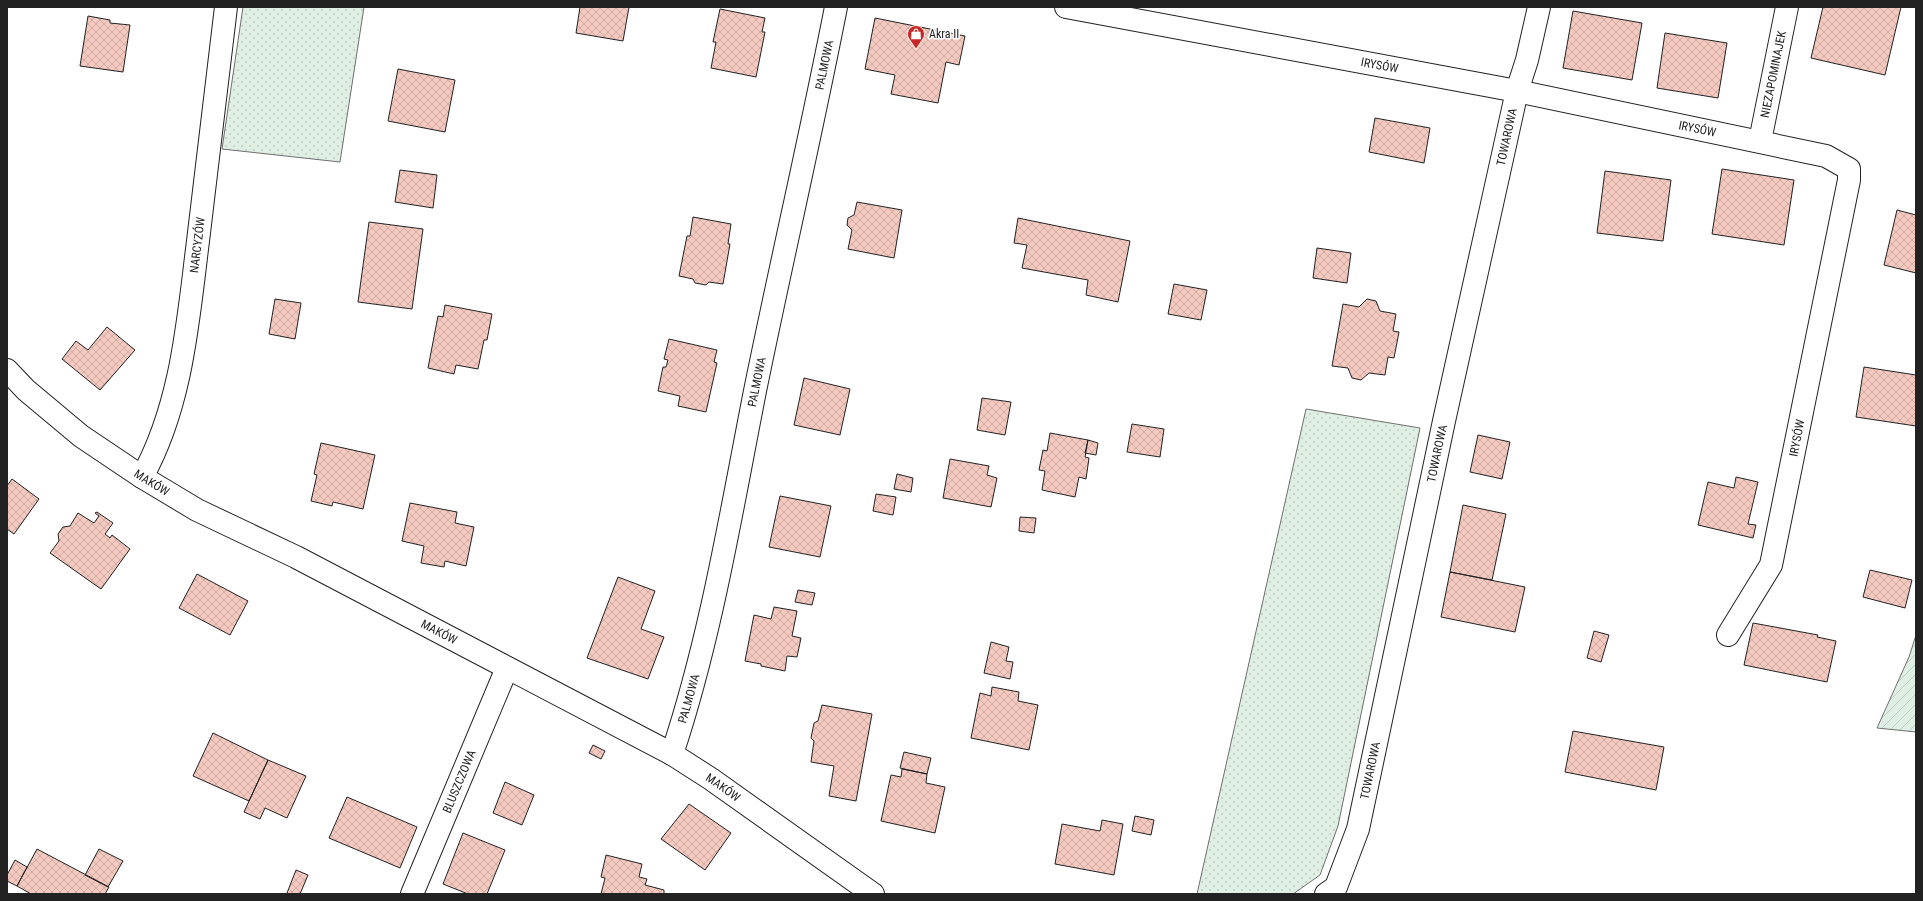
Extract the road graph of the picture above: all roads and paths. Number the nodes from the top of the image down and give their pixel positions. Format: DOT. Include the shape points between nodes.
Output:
graph roads {
  1 [pos="226,7"];
  2 [pos="836,7"];
  3 [pos="1066,7"];
  4 [pos="1539,7"];
  5 [pos="1787,7"];
  6 [pos="1517,91"];
  7 [pos="1760,142"];
  8 [pos="7,370"];
  9 [pos="142,477"];
  10 [pos="1728,635"];
  11 [pos="507,668"];
  12 [pos="672,754"];
  13 [pos="412,894"];
  14 [pos="873,894"];
  15 [pos="1326,894"];
  1 -- 9 [label="street, NARCYZÓW" via="184,352 167,419 152,460"];
  2 -- 12 [label="street, PALMOWA" via="713,601"];
  3 -- 6 [label="street, IRYSÓW"];
  4 -- 6 [label="street, TOWAROWA"];
  5 -- 7 [label="street, NIEZAPOMINAJEK"];
  6 -- 7 [label="street, IRYSÓW"];
  6 -- 15 [label="street, TOWAROWA" via="1358,829 1336,887"];
  7 -- 10 [label="street, IRYSÓW" via="1826,156 1849,169 1849,180 1771,565"];
  8 -- 9 [label="street, MAKÓW" via="26,390 81,436"];
  9 -- 11 [label="street, MAKÓW" via="197,510 296,557"];
  11 -- 12 [label="street, MAKÓW"];
  11 -- 13 [label="street, BLUSZCZOWA"];
  12 -- 14 [label="street, MAKÓW"];
}
